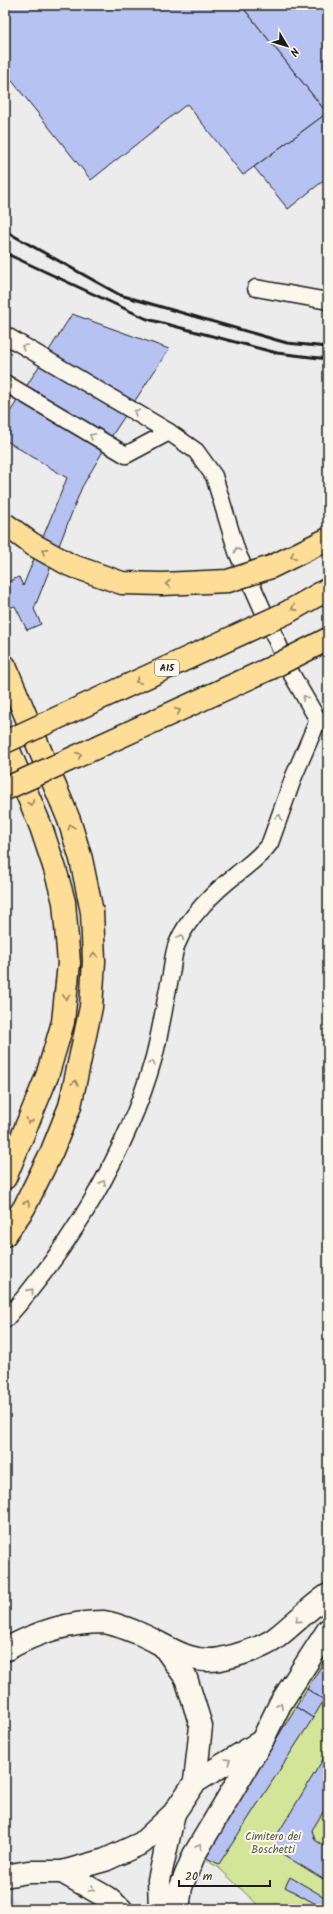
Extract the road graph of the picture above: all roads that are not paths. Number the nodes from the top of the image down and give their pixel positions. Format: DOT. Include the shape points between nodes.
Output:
graph roads {
  1 [pos="256,288"];
  2 [pos="328,301"];
  3 [pos="5,335"];
  4 [pos="5,383"];
  5 [pos="169,432"];
  6 [pos="5,524"];
  7 [pos="328,539"];
  8 [pos="328,589"];
  9 [pos="328,639"];
  10 [pos="5,666"];
  11 [pos="5,742"];
  12 [pos="5,789"];
  13 [pos="5,1178"];
  14 [pos="5,1235"];
  15 [pos="5,1320"];
  16 [pos="328,1595"];
  17 [pos="328,1630"];
  18 [pos="164,1647"];
  19 [pos="5,1650"];
  20 [pos="262,1741"];
  21 [pos="195,1782"];
  22 [pos="174,1813"];
  23 [pos="5,1863"];
  24 [pos="28,1872"];
  25 [pos="62,1872"];
  26 [pos="5,1876"];
  27 [pos="121,1909"];
  28 [pos="160,1909"];
  29 [pos="178,1909"];
  1 -- 2 [label="lane"];
  5 -- 3 [label="lane, one-way"];
  5 -- 4 [label="lane, one-way" via="126,455"];
  15 -- 5 [label="lane, one-way" via="33,1289 99,1190 120,1150 154,1055 177,944 190,918 236,874 264,853 318,720 292,675 237,552 214,476 196,451"];
  7 -- 6 [label="highway, one-way, bridge" via="271,567 228,581 162,584 122,582 70,565 32,544"];
  8 -- 11 [label="highway, A15 / A15, one-way, bridge" via="286,613"];
  12 -- 9 [label="highway, one-way, bridge" via="271,668"];
  14 -- 10 [label="highway, one-way" via="24,1208 52,1151 70,1106 91,1006 94,961 92,912 69,820"];
  11 -- 13 [label="highway, one-way" via="41,827 55,869 64,902 69,963 63,1022 47,1076"];
  16 -- 18 [label="street, one-way" via="275,1639 247,1652 219,1659 194,1660"];
  20 -- 17 [label="street, one-way" via="280,1704"];
  18 -- 19 [label="street" via="139,1633 105,1622 66,1625 19,1642"];
  18 -- 21 [label="street" via="186,1678 201,1726"];
  21 -- 20 [label="street, one-way"];
  29 -- 20 [label="street, one-way" via="180,1887 194,1855"];
  21 -- 22 [label="street"];
  22 -- 25 [label="street" via="142,1843 105,1860"];
  22 -- 28 [label="street" via="159,1880"];
  23 -- 24 [label="street"];
  24 -- 25 [label="street"];
  24 -- 26 [label="street"];
  25 -- 27 [label="street, one-way" via="106,1897"];
}
